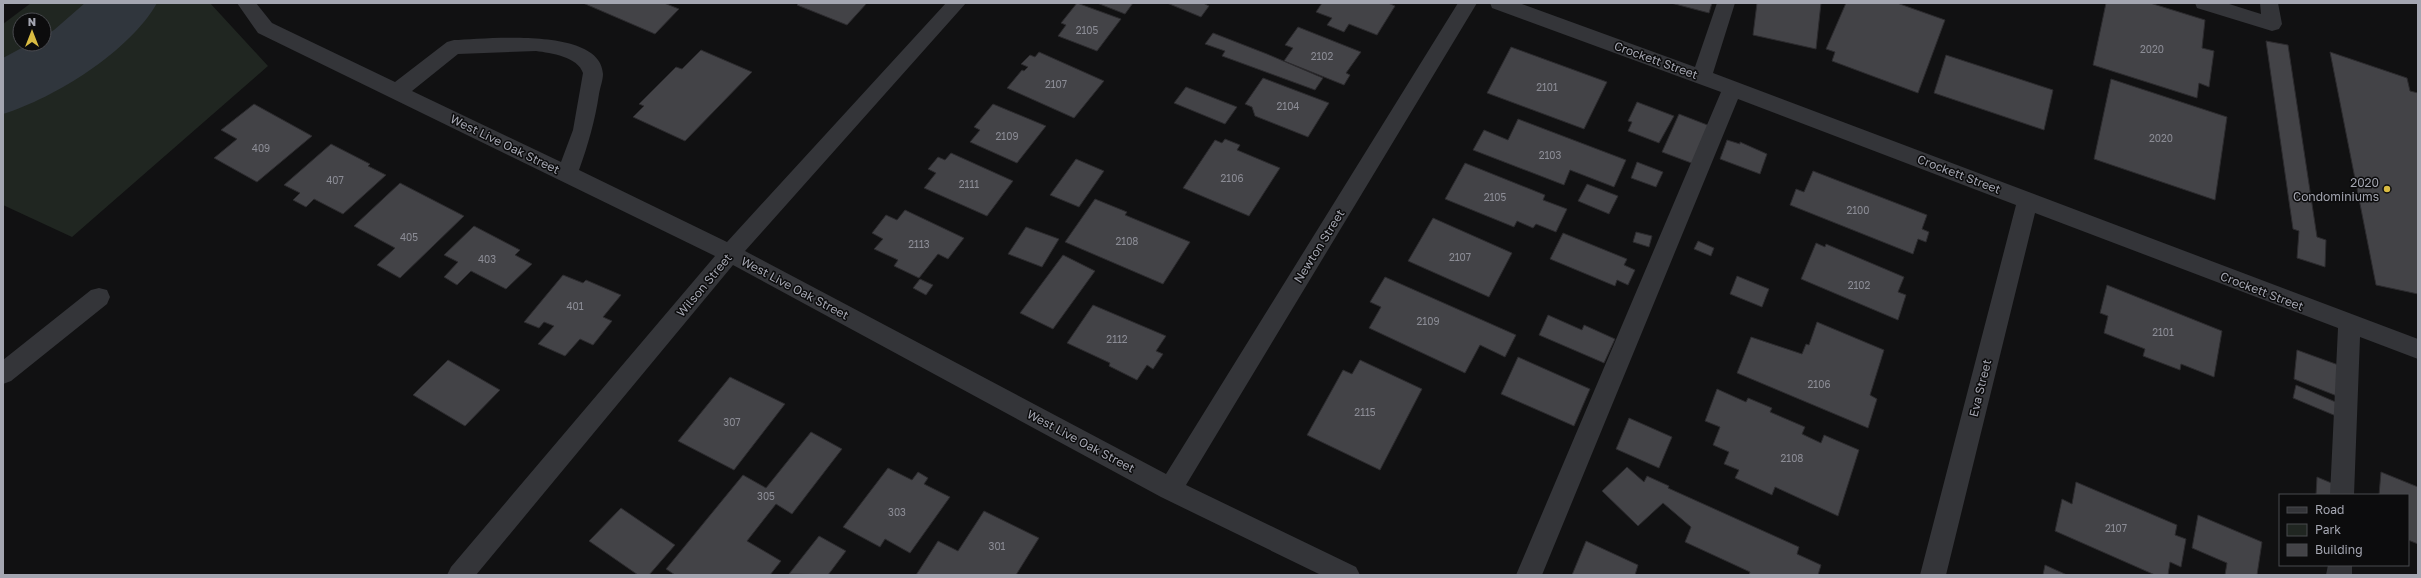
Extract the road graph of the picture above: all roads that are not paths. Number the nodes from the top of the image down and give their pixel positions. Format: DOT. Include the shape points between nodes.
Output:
graph roads {
  1 [pos="246,3"];
  2 [pos="957,3"];
  3 [pos="1468,3"];
  4 [pos="1500,3"];
  5 [pos="1726,3"];
  6 [pos="2204,3"];
  7 [pos="2269,3"];
  8 [pos="1702,77"];
  9 [pos="1732,89"];
  10 [pos="397,92"];
  11 [pos="567,174"];
  12 [pos="2028,200"];
  13 [pos="730,253"];
  14 [pos="99,296"];
  15 [pos="2349,324"];
  16 [pos="2418,349"];
  17 [pos="3,374"];
  18 [pos="1170,489"];
  19 [pos="2342,494"];
  20 [pos="460,575"];
  21 [pos="1347,575"];
  22 [pos="1529,575"];
  23 [pos="1933,575"];
  1 -- 10 [label="street, West Live Oak Street" via="264,28"];
  2 -- 13 [label="street, Wilson Street"];
  3 -- 18 [label="street, Newton Street"];
  4 -- 8 [label="street, Crockett Street"];
  5 -- 8 [label="street"];
  6 -- 7 [label="street" via="2272,24"];
  8 -- 9 [label="street, Crockett Street"];
  9 -- 12 [label="street, Crockett Street"];
  9 -- 22 [label="street"];
  10 -- 11 [label="street, West Live Oak Street"];
  10 -- 11 [label="street" via="454,47 536,44 555,46 579,56 590,64 593,74 583,130"];
  11 -- 13 [label="street, West Live Oak Street"];
  12 -- 15 [label="street, Crockett Street"];
  12 -- 23 [label="street, Eva Street"];
  13 -- 18 [label="street, West Live Oak Street"];
  13 -- 20 [label="street, Wilson Street"];
  14 -- 17 [label="street"];
  15 -- 16 [label="street, Crockett Street"];
  15 -- 19 [label="street"];
  18 -- 21 [label="street, West Live Oak Street"];
}
